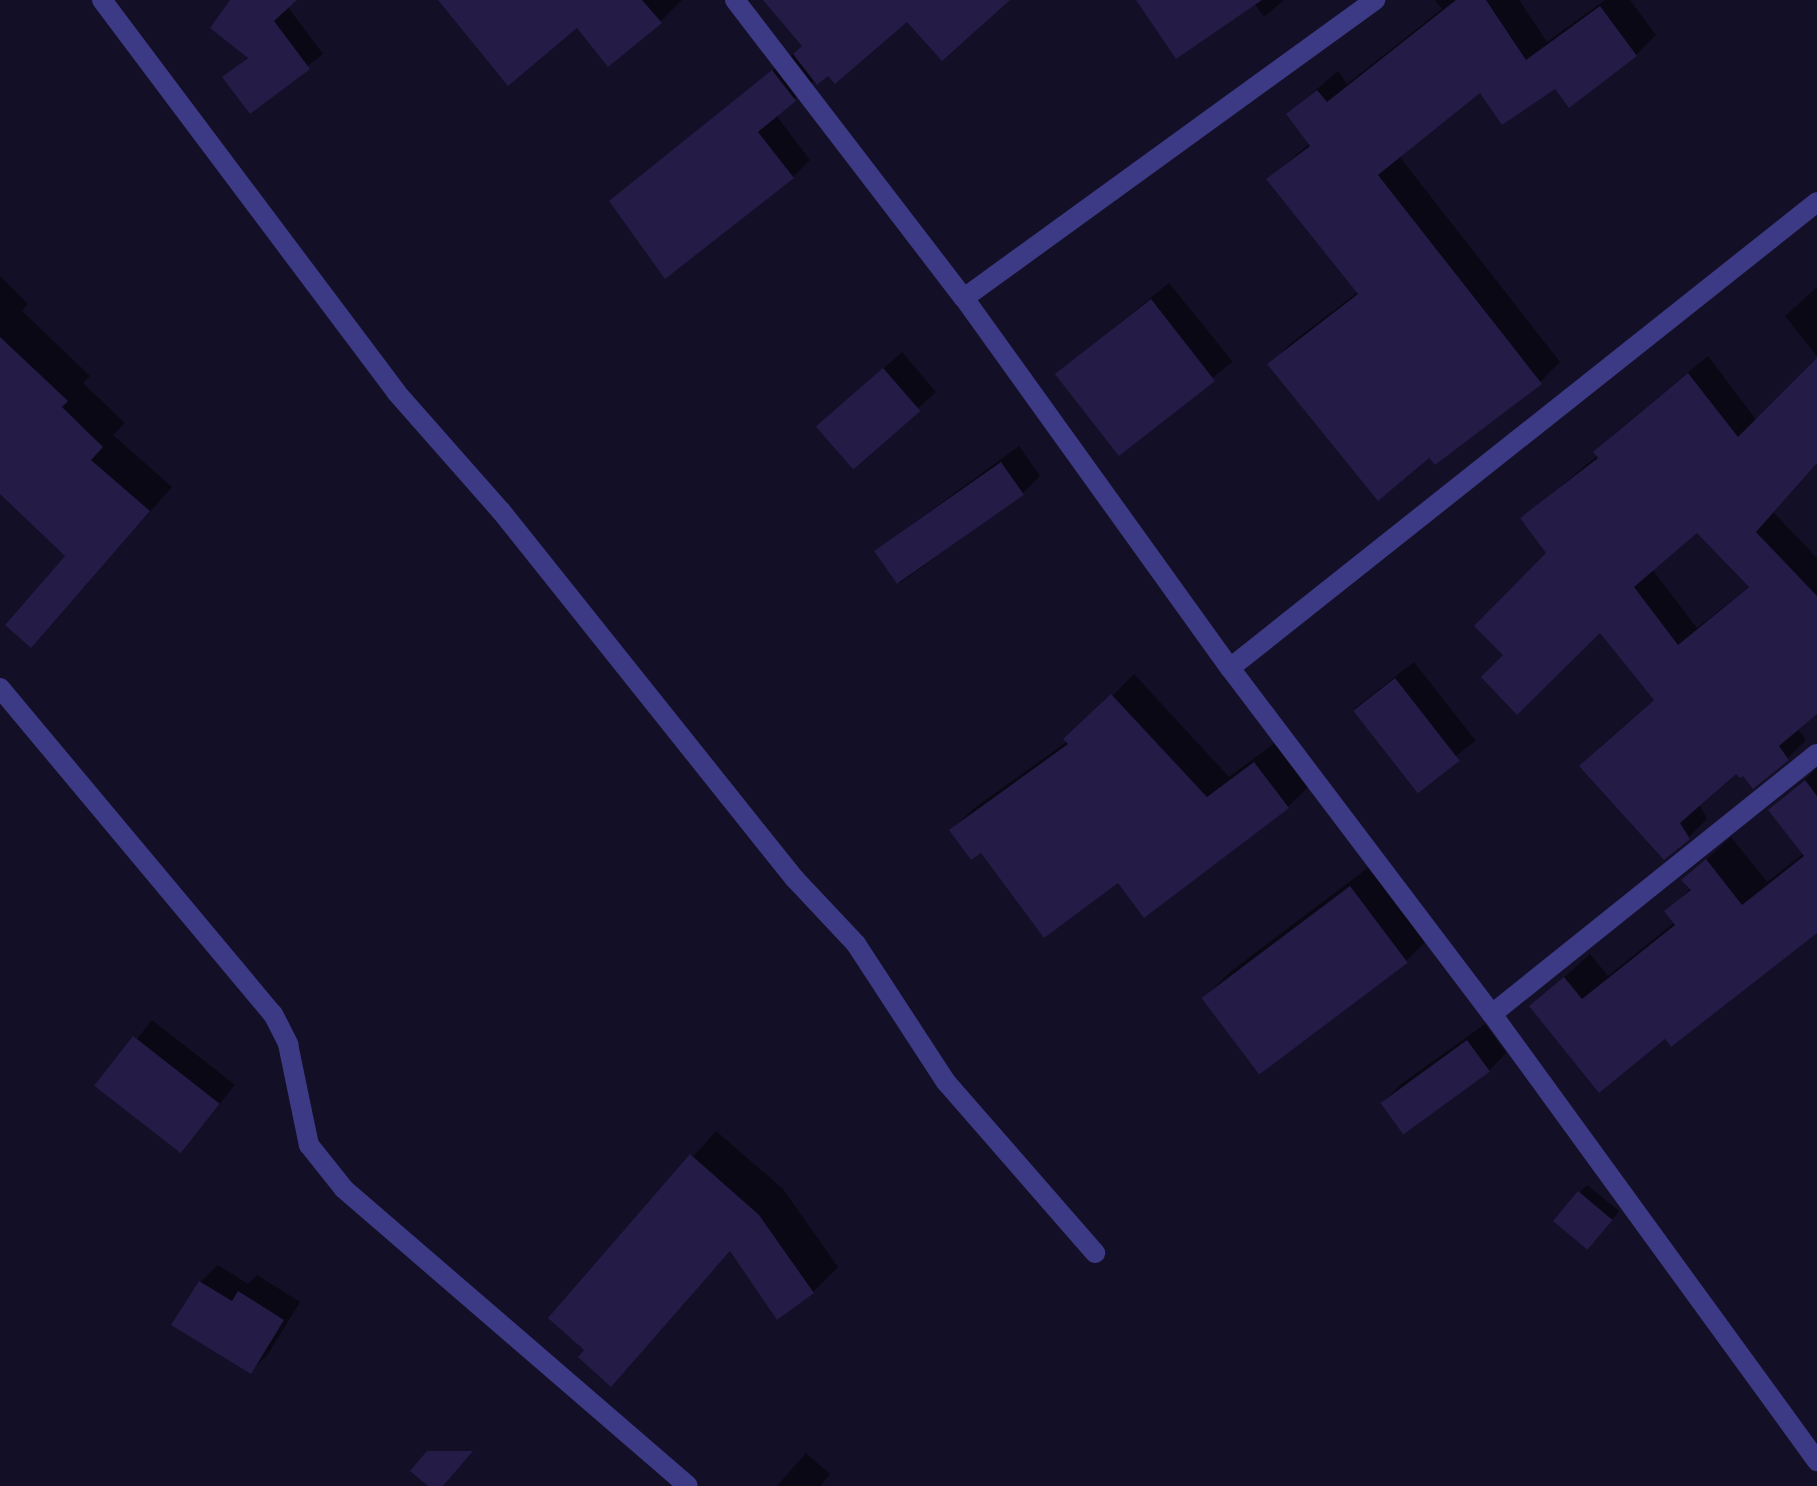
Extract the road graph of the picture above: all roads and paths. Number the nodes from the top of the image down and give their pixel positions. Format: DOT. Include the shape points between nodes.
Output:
graph roads {
  1 [pos="102,0"];
  2 [pos="735,0"];
  3 [pos="1375,0"];
  4 [pos="1817,202"];
  5 [pos="964,298"];
  6 [pos="1230,668"];
  7 [pos="0,688"];
  8 [pos="1817,754"];
  9 [pos="1492,1014"];
  10 [pos="1095,1253"];
  11 [pos="1817,1461"];
  12 [pos="688,1486"];
  1 -- 10 [label="street" via="396,392 501,511 795,879 856,944 946,1082"];
  2 -- 5 [label="street"];
  3 -- 5 [label="street"];
  4 -- 6 [label="street"];
  5 -- 6 [label="street"];
  6 -- 9 [label="street"];
  7 -- 12 [label="street" via="273,1014 288,1044 309,1145 344,1189"];
  8 -- 9 [label="street"];
  9 -- 11 [label="street"];
}
